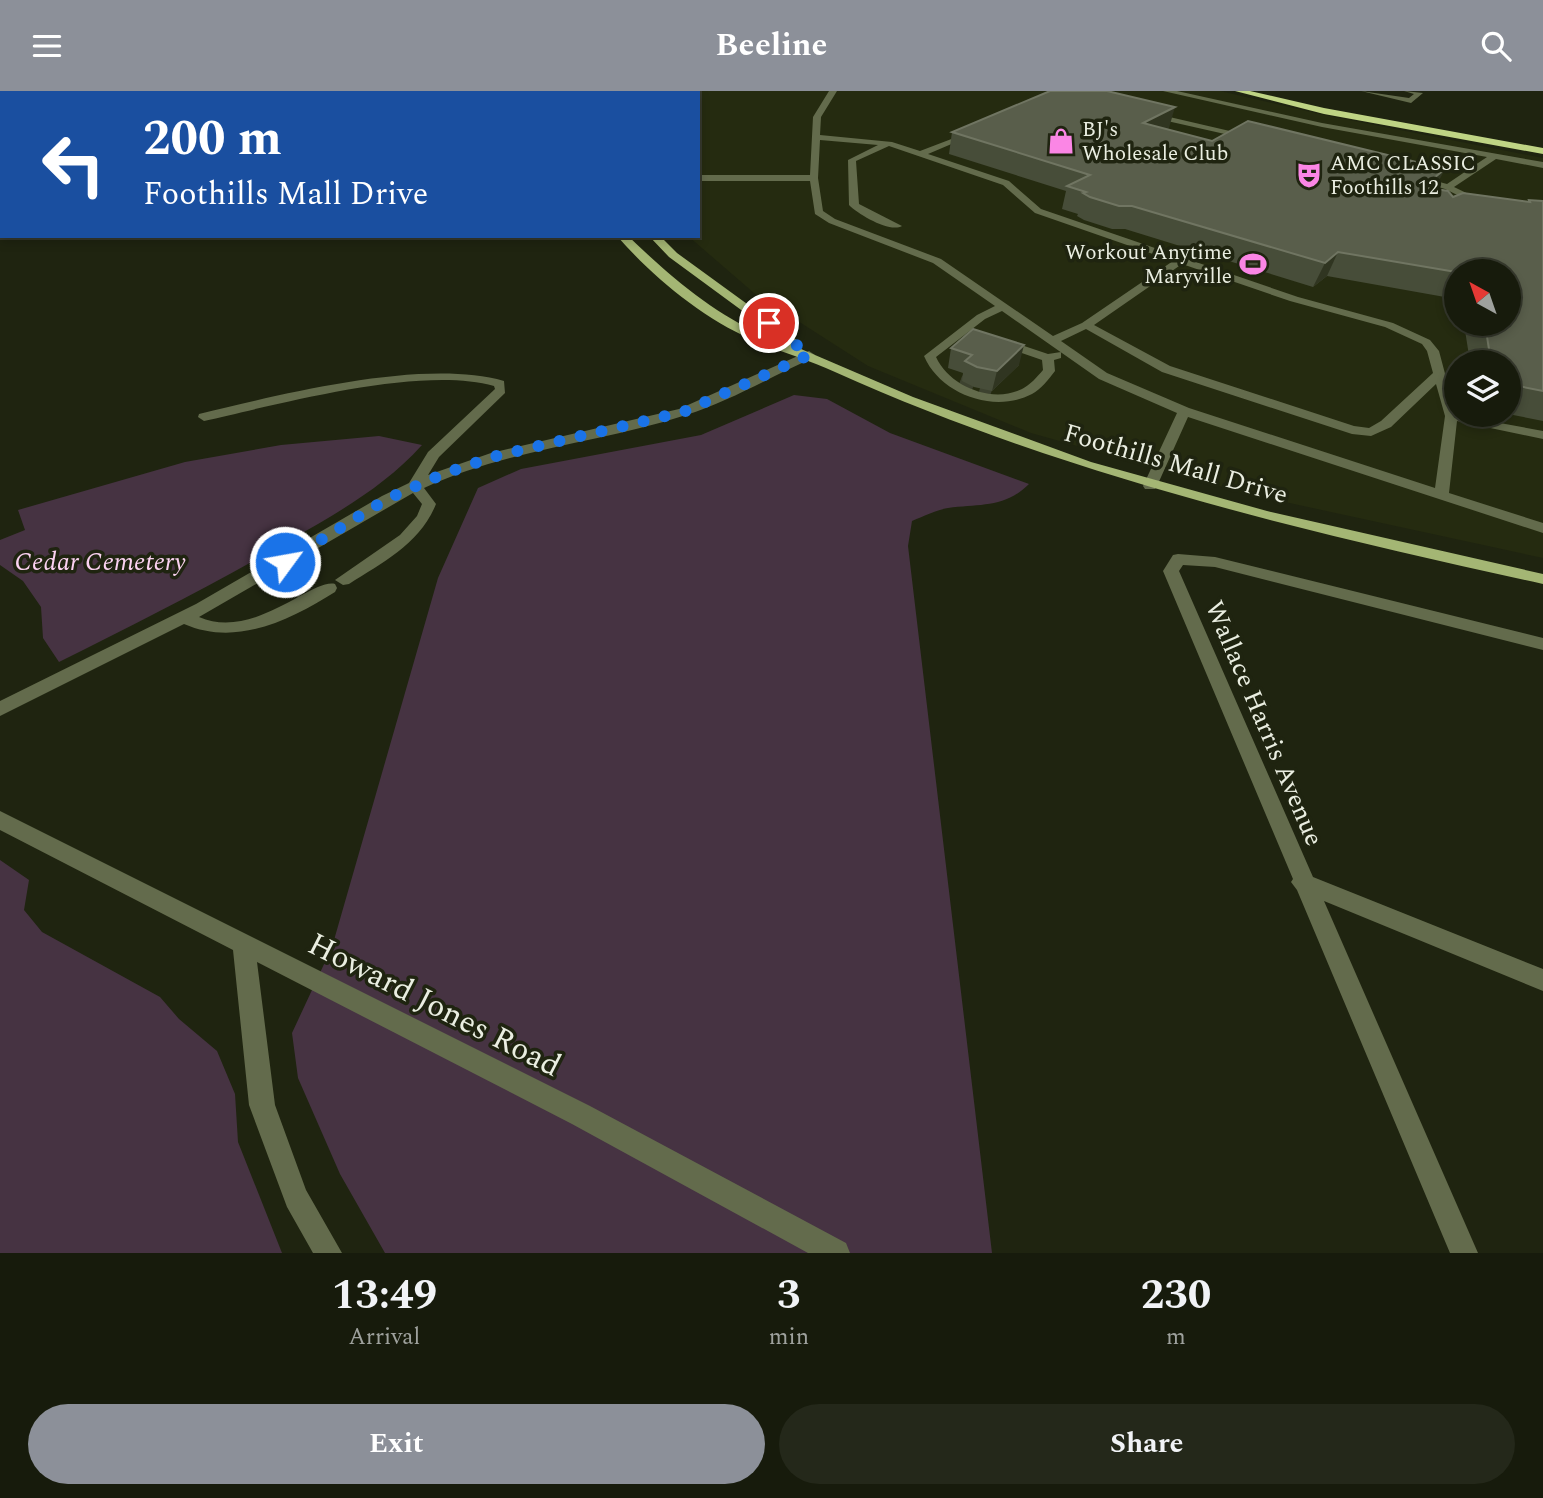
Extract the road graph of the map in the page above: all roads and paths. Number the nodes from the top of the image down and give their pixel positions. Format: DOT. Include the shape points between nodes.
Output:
graph roads {
  1 [pos="833,91"];
  2 [pos="1167,91"];
  3 [pos="1239,91"];
  4 [pos="1280,91"];
  5 [pos="1365,91"];
  6 [pos="1408,91"];
  7 [pos="1420,92"];
  8 [pos="1142,113"];
  9 [pos="978,130"];
  10 [pos="1231,134"];
  11 [pos="816,137"];
  12 [pos="1258,139"];
  13 [pos="1209,141"];
  14 [pos="1543,142"];
  15 [pos="889,143"];
  16 [pos="1543,151"];
  17 [pos="920,154"];
  18 [pos="1495,156"];
  19 [pos="1543,165"];
  20 [pos="700,178"];
  21 [pos="814,178"];
  22 [pos="1411,178"];
  23 [pos="1448,187"];
  24 [pos="1477,201"];
  25 [pos="1454,205"];
  26 [pos="1495,208"];
  27 [pos="874,237"];
  28 [pos="624,238"];
  29 [pos="656,238"];
  30 [pos="1181,260"];
  31 [pos="1003,307"];
  32 [pos="1086,325"];
  33 [pos="976,334"];
  34 [pos="1052,341"];
  35 [pos="1068,352"];
  36 [pos="809,355"];
  37 [pos="1048,358"];
  38 [pos="1440,373"];
  39 [pos="942,375"];
  40 [pos="963,380"];
  41 [pos="1444,389"];
  42 [pos="993,391"];
  43 [pos="1006,397"];
  44 [pos="1184,411"];
  45 [pos="204,417"];
  46 [pos="1450,427"];
  47 [pos="1504,427"];
  48 [pos="1543,435"];
  49 [pos="415,486"];
  50 [pos="1150,486"];
  51 [pos="1442,493"];
  52 [pos="1543,528"];
  53 [pos="1543,579"];
  54 [pos="184,617"];
  55 [pos="1543,644"];
  56 [pos="0,709"];
  57 [pos="0,820"];
  58 [pos="1302,882"];
  59 [pos="244,944"];
  60 [pos="1543,980"];
  61 [pos="328,1253"];
  62 [pos="836,1253"];
  63 [pos="1464,1253"];
  1 -- 11 [label="street" via="817,117"];
  2 -- 18 [label="street"];
  3 -- 16 [label="highway"];
  4 -- 14 [label="highway"];
  5 -- 7 [label="street" via="1411,101"];
  6 -- 7 [label="street"];
  8 -- 10 [label="street"];
  9 -- 17 [label="street"];
  10 -- 12 [label="street"];
  10 -- 13 [label="street"];
  11 -- 15 [label="street"];
  11 -- 21 [label="street"];
  15 -- 17 [label="street"];
  15 -- 27 [label="street" via="852,160 854,205 897,226"];
  17 -- 30 [label="street" via="1006,183 1038,211"];
  18 -- 19 [label="street"];
  18 -- 23 [label="street"];
  20 -- 21 [label="street"];
  21 -- 27 [label="street" via="818,212"];
  22 -- 23 [label="street"];
  23 -- 24 [label="street"];
  24 -- 25 [label="street"];
  24 -- 26 [label="street"];
  27 -- 31 [label="street" via="937,261"];
  28 -- 36 [label="main road, Foothills Mall Drive" via="665,276 748,333"];
  29 -- 36 [label="main road, Foothills Mall Drive"];
  30 -- 32 [label="street"];
  30 -- 38 [label="street" via="1406,333 1426,342"];
  31 -- 33 [label="street" via="981,317"];
  31 -- 34 [label="street"];
  32 -- 34 [label="street"];
  32 -- 38 [label="street" via="1166,369 1352,430 1371,432 1386,424"];
  33 -- 37 [label="street"];
  33 -- 39 [label="street" via="930,356 933,369"];
  34 -- 35 [label="street"];
  35 -- 37 [label="street"];
  35 -- 44 [label="street" via="1103,376"];
  36 -- 49 [label="street" via="683,412 496,456"];
  36 -- 50 [label="main road, Foothills Mall Drive" via="969,426"];
  37 -- 43 [label="street" via="1049,371 1035,386"];
  38 -- 41 [label="street"];
  39 -- 40 [label="street"];
  39 -- 43 [label="street" via="955,386 983,397"];
  42 -- 43 [label="street"];
  44 -- 50 [label="street"];
  44 -- 51 [label="street"];
  45 -- 49 [label="street" via="421,378 464,375 500,384 493,401 433,455"];
  46 -- 51 [label="street"];
  47 -- 48 [label="street"];
  49 -- 54 [label="street"];
  49 -- 54 [label="street" via="429,504 426,515 403,540 336,584 268,620 218,630"];
  50 -- 53 [label="main road, Foothills Mall Drive"];
  51 -- 52 [label="street"];
  54 -- 56 [label="street"];
  55 -- 58 [label="street, Wallace Harris Avenue" via="1215,562 1178,559 1171,571"];
  57 -- 59 [label="street, Howard Jones Road"];
  58 -- 60 [label="street"];
  58 -- 63 [label="street, Wallace Harris Avenue"];
  59 -- 61 [label="street" via="262,1105 296,1198"];
  59 -- 62 [label="street, Howard Jones Road" via="582,1115"];
}
